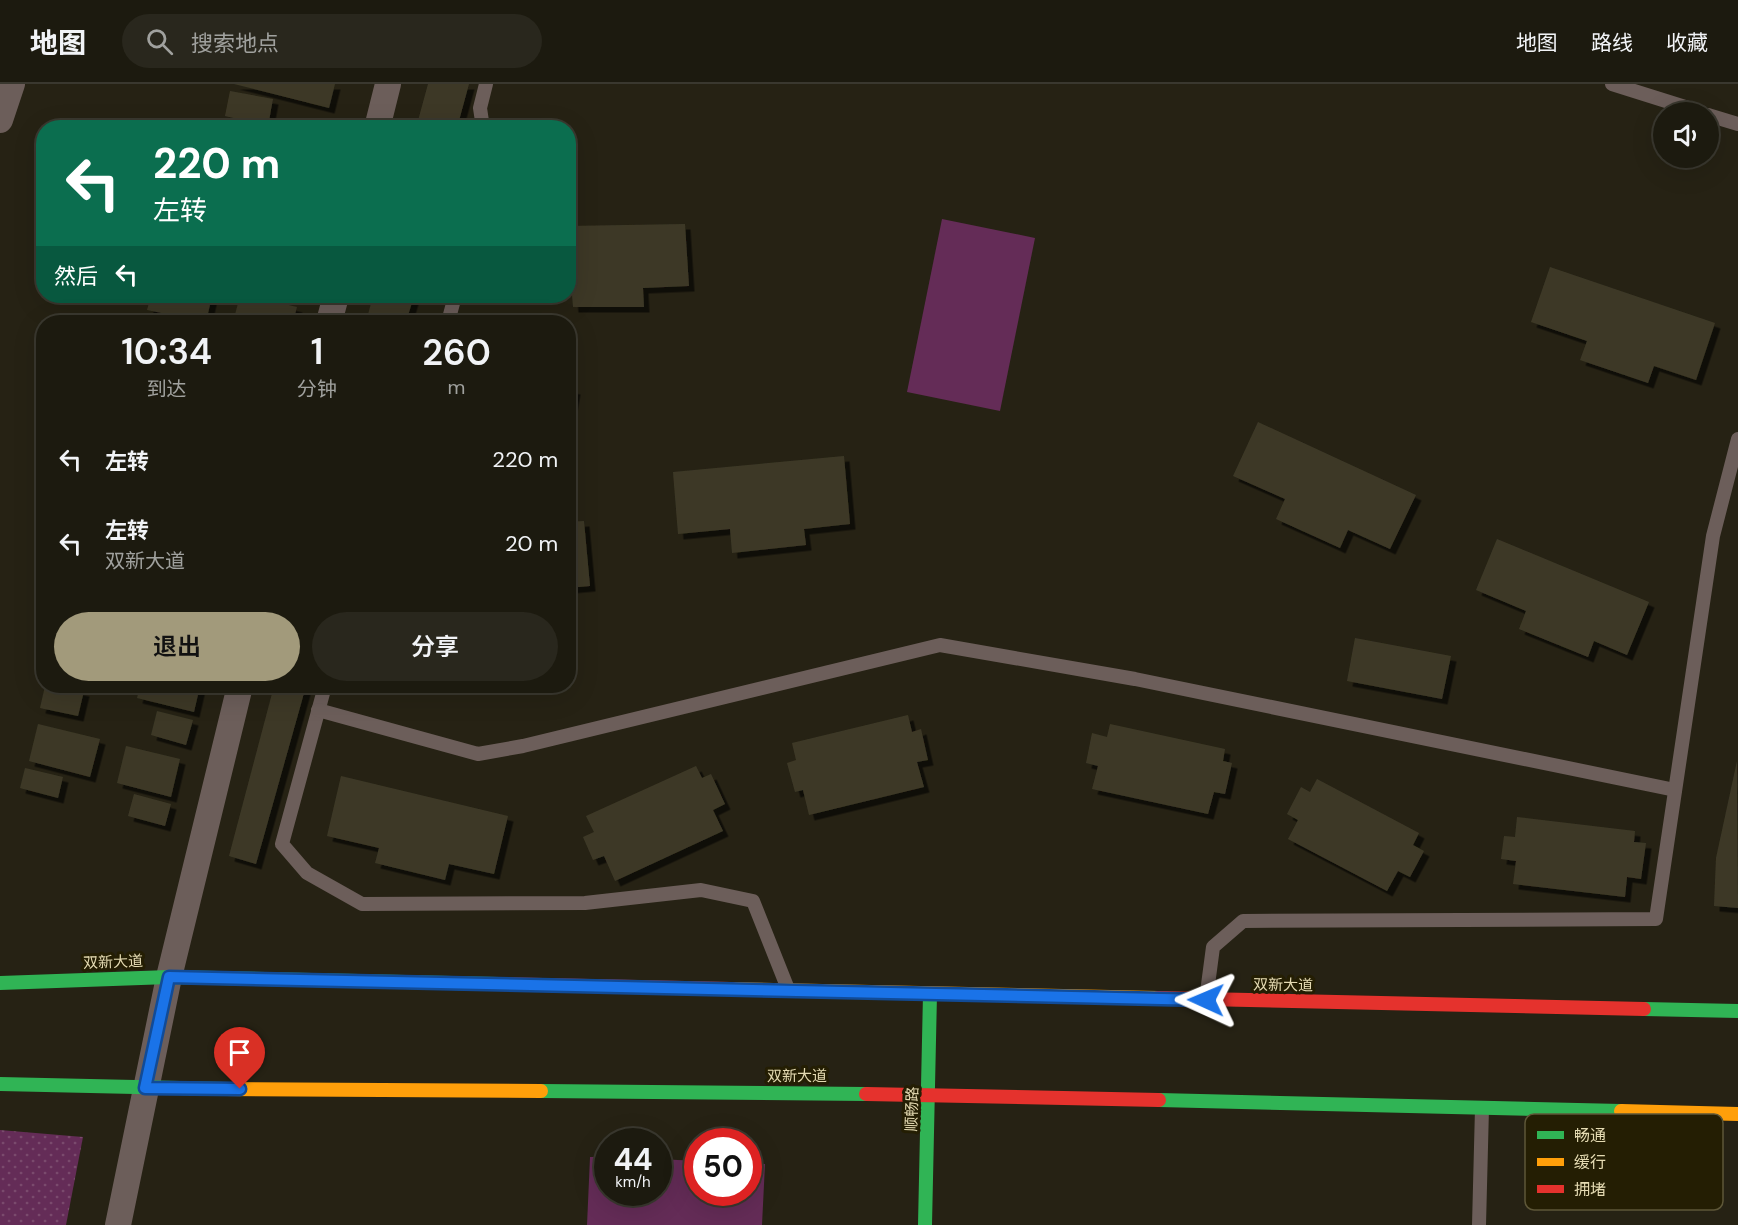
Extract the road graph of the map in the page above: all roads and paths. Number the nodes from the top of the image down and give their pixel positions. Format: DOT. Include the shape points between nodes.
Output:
graph roads {
  1 [pos="12,84"];
  2 [pos="388,84"];
  3 [pos="486,84"];
  4 [pos="1612,84"];
  5 [pos="1669,102"];
  6 [pos="1719,118"];
  7 [pos="0,120"];
  8 [pos="379,120"];
  9 [pos="482,120"];
  10 [pos="1738,124"];
  11 [pos="1738,439"];
  12 [pos="238,693"];
  13 [pos="323,693"];
  14 [pos="318,710"];
  15 [pos="1675,790"];
  16 [pos="169,977"];
  17 [pos="0,983"];
  18 [pos="789,991"];
  19 [pos="930,994"];
  20 [pos="1206,1000"];
  21 [pos="1738,1011"];
  22 [pos="0,1084"];
  23 [pos="145,1088"];
  24 [pos="929,1094"];
  25 [pos="1482,1108"];
  26 [pos="1738,1114"];
  27 [pos="117,1225"];
  28 [pos="924,1225"];
  29 [pos="1479,1225"];
  1 -- 7 [label="street"];
  2 -- 8 [label="street"];
  3 -- 9 [label="lane" via="480,108"];
  4 -- 5 [label="lane"];
  6 -- 10 [label="lane"];
  11 -- 15 [label="lane" via="1713,536"];
  12 -- 16 [label="street"];
  13 -- 14 [label="lane"];
  14 -- 15 [label="lane" via="478,754 939,645 1135,679"];
  14 -- 18 [label="lane" via="282,844 307,873 362,904 585,903 701,890 753,901"];
  15 -- 20 [label="lane" via="1656,919 1243,921 1213,947"];
  16 -- 17 [label="main road, 双新大道"];
  16 -- 18 [label="main road, 双新大道"];
  16 -- 23 [label="street"];
  18 -- 19 [label="main road, 双新大道"];
  19 -- 20 [label="main road, 双新大道"];
  19 -- 24 [label="main road, 顺畅路"];
  20 -- 21 [label="main road, 双新大道"];
  22 -- 23 [label="main road, 双新大道"];
  23 -- 24 [label="main road, 双新大道"];
  23 -- 27 [label="street"];
  24 -- 25 [label="main road, 双新大道"];
  24 -- 28 [label="main road, 顺畅路"];
  25 -- 26 [label="main road, 双新大道"];
  25 -- 29 [label="lane"];
}
